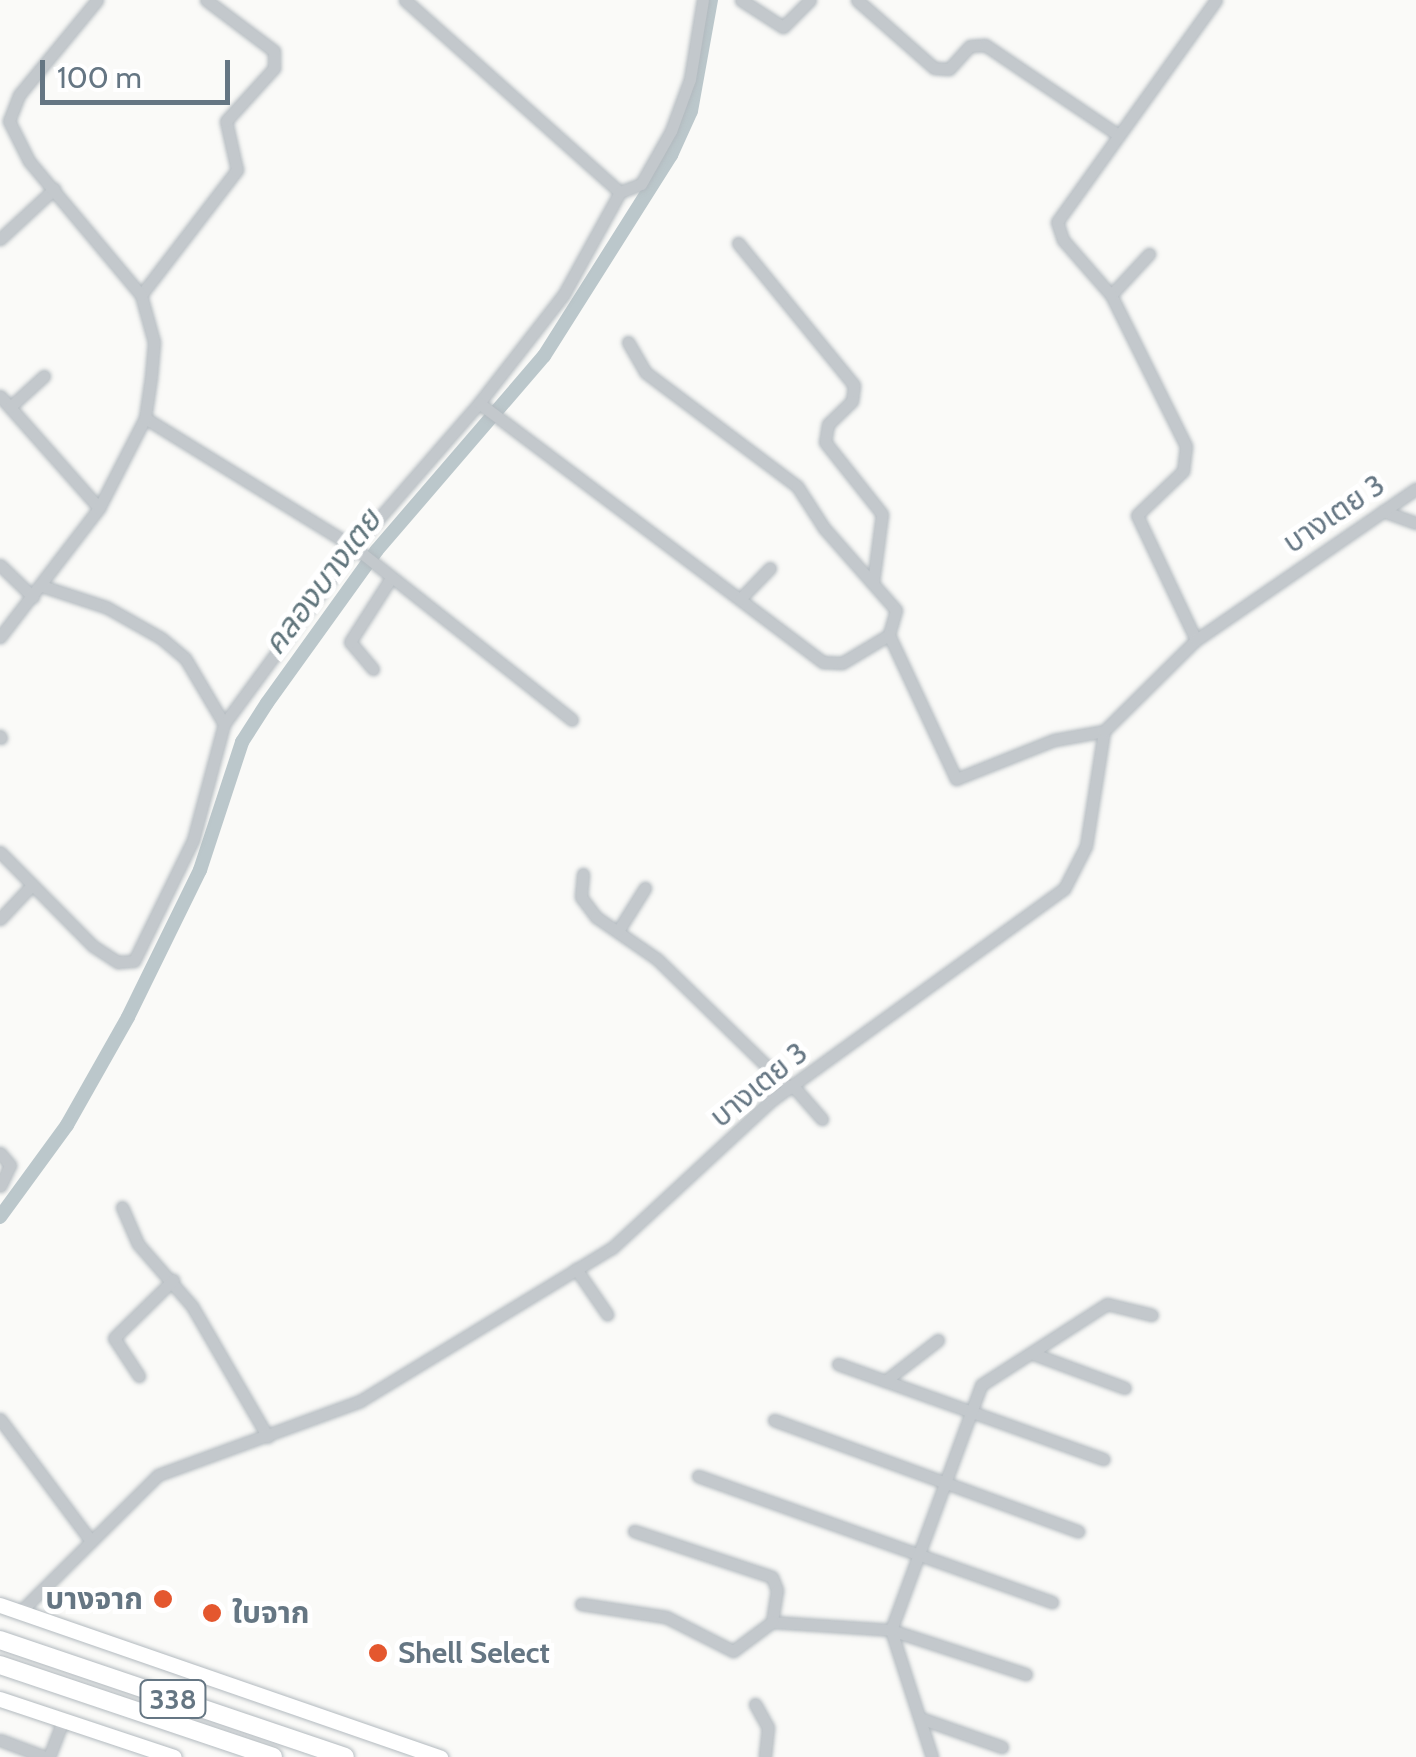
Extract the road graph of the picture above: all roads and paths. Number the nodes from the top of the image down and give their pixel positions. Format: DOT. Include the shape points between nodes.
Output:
graph roads {
  1 [pos="98,0"];
  2 [pos="206,0"];
  3 [pos="404,0"];
  4 [pos="703,0"];
  5 [pos="741,0"];
  6 [pos="810,0"];
  7 [pos="857,0"];
  8 [pos="1216,0"];
  9 [pos="5,120"];
  10 [pos="1117,134"];
  11 [pos="54,189"];
  12 [pos="620,192"];
  13 [pos="2,232"];
  14 [pos="738,243"];
  15 [pos="1149,254"];
  16 [pos="141,295"];
  17 [pos="1111,295"];
  18 [pos="628,342"];
  19 [pos="44,376"];
  20 [pos="0,396"];
  21 [pos="482,405"];
  22 [pos="10,406"];
  23 [pos="145,418"];
  24 [pos="1416,489"];
  25 [pos="99,508"];
  26 [pos="1383,511"];
  27 [pos="1416,523"];
  28 [pos="358,550"];
  29 [pos="0,566"];
  30 [pos="770,568"];
  31 [pos="391,578"];
  32 [pos="874,582"];
  33 [pos="42,586"];
  34 [pos="34,597"];
  35 [pos="740,599"];
  36 [pos="889,635"];
  37 [pos="0,636"];
  38 [pos="1196,640"];
  39 [pos="374,670"];
  40 [pos="572,720"];
  41 [pos="224,724"];
  42 [pos="1104,731"];
  43 [pos="0,852"];
  44 [pos="583,874"];
  45 [pos="32,884"];
  46 [pos="645,888"];
  47 [pos="0,920"];
  48 [pos="618,932"];
  49 [pos="791,1087"];
  50 [pos="822,1119"];
  51 [pos="0,1153"];
  52 [pos="0,1186"];
  53 [pos="122,1208"];
  54 [pos="576,1269"];
  55 [pos="173,1280"];
  56 [pos="607,1314"];
  57 [pos="1152,1315"];
  58 [pos="938,1340"];
  59 [pos="1031,1353"];
  60 [pos="838,1364"];
  61 [pos="139,1376"];
  62 [pos="885,1380"];
  63 [pos="1125,1388"];
  64 [pos="971,1411"];
  65 [pos="0,1420"];
  66 [pos="774,1420"];
  67 [pos="268,1437"];
  68 [pos="1104,1459"];
  69 [pos="698,1476"];
  70 [pos="943,1483"];
  71 [pos="634,1531"];
  72 [pos="1078,1531"];
  73 [pos="91,1540"];
  74 [pos="917,1555"];
  75 [pos="1052,1602"];
  76 [pos="581,1604"];
  77 [pos="7,1608"];
  78 [pos="772,1622"];
  79 [pos="891,1630"];
  80 [pos="0,1640"];
  81 [pos="0,1665"];
  82 [pos="1026,1674"];
  83 [pos="6,1703"];
  84 [pos="755,1704"];
  85 [pos="920,1718"];
  86 [pos="63,1720"];
  87 [pos="0,1740"];
  88 [pos="1002,1747"];
  89 [pos="48,1757"];
  90 [pos="174,1757"];
  91 [pos="273,1757"];
  92 [pos="345,1757"];
  93 [pos="440,1757"];
  94 [pos="765,1757"];
  95 [pos="932,1757"];
  1 -- 9 [label="street"];
  2 -- 16 [label="street" via="274,51 274,68 226,121 237,170"];
  3 -- 12 [label="street"];
  4 -- 12 [label="street" via="690,79 671,131 641,184"];
  5 -- 6 [label="street" via="783,27"];
  7 -- 10 [label="street" via="934,68 949,69 970,46 985,45"];
  8 -- 10 [label="street"];
  9 -- 11 [label="street"];
  10 -- 17 [label="street" via="1057,222 1062,240"];
  11 -- 13 [label="street"];
  11 -- 16 [label="street"];
  12 -- 21 [label="street" via="564,294"];
  14 -- 32 [label="street" via="854,385 852,401 828,424 825,442 884,521"];
  15 -- 17 [label="street"];
  16 -- 23 [label="street" via="154,342"];
  17 -- 38 [label="street" via="1186,446 1183,471 1137,515"];
  18 -- 32 [label="street" via="645,372 797,486 824,528"];
  19 -- 22 [label="street"];
  20 -- 22 [label="street"];
  21 -- 28 [label="street"];
  21 -- 35 [label="street"];
  22 -- 25 [label="street"];
  23 -- 25 [label="street"];
  23 -- 28 [label="street"];
  24 -- 26 [label="street, บางเตย 3"];
  25 -- 33 [label="street"];
  26 -- 27 [label="street"];
  26 -- 38 [label="street, บางเตย 3"];
  28 -- 31 [label="street"];
  28 -- 41 [label="street"];
  29 -- 34 [label="street"];
  30 -- 35 [label="street"];
  31 -- 39 [label="street" via="350,642"];
  31 -- 40 [label="street"];
  32 -- 36 [label="street" via="896,610"];
  33 -- 34 [label="street"];
  33 -- 41 [label="street" via="106,607 161,638 185,658"];
  34 -- 37 [label="street"];
  35 -- 36 [label="street" via="830,666"];
  36 -- 42 [label="street" via="956,779 1054,740"];
  38 -- 42 [label="street, บางเตย 3"];
  41 -- 45 [label="street" via="193,840 134,961 118,962 93,946"];
  42 -- 49 [label="street, บางเตย 3" via="1082,863 1064,888"];
  43 -- 45 [label="street"];
  44 -- 48 [label="street" via="586,906"];
  45 -- 47 [label="street"];
  46 -- 48 [label="street"];
  48 -- 49 [label="street" via="657,959"];
  49 -- 50 [label="street"];
  49 -- 54 [label="street, บางเตย 3" via="641,1226"];
  51 -- 52 [label="street" via="10,1165"];
  53 -- 55 [label="street" via="138,1244"];
  54 -- 56 [label="street"];
  54 -- 67 [label="street, บางเตย 3" via="360,1401"];
  55 -- 61 [label="street" via="114,1338"];
  55 -- 67 [label="street"];
  57 -- 59 [label="street" via="1108,1304"];
  58 -- 62 [label="street"];
  59 -- 63 [label="street"];
  59 -- 64 [label="street" via="988,1377"];
  60 -- 62 [label="street"];
  62 -- 64 [label="street"];
  64 -- 68 [label="street"];
  64 -- 70 [label="street"];
  65 -- 73 [label="street"];
  66 -- 70 [label="street"];
  67 -- 73 [label="street, บางเตย 3" via="172,1467"];
  69 -- 74 [label="street"];
  70 -- 72 [label="street"];
  70 -- 74 [label="street"];
  71 -- 78 [label="street" via="772,1578"];
  73 -- 77 [label="street, บางเตย 3"];
  74 -- 75 [label="street"];
  74 -- 79 [label="street"];
  76 -- 78 [label="street" via="666,1617 733,1651"];
  77 -- 93 [label="main road, 338"];
  78 -- 79 [label="street"];
  79 -- 82 [label="street"];
  79 -- 85 [label="street"];
  80 -- 92 [label="highway, 338"];
  81 -- 91 [label="highway, 338"];
  83 -- 86 [label="main road, 338"];
  84 -- 94 [label="street" via="768,1726"];
  85 -- 88 [label="street"];
  85 -- 95 [label="street"];
  86 -- 89 [label="street"];
  86 -- 90 [label="main road, 338"];
  87 -- 89 [label="street"];
}
